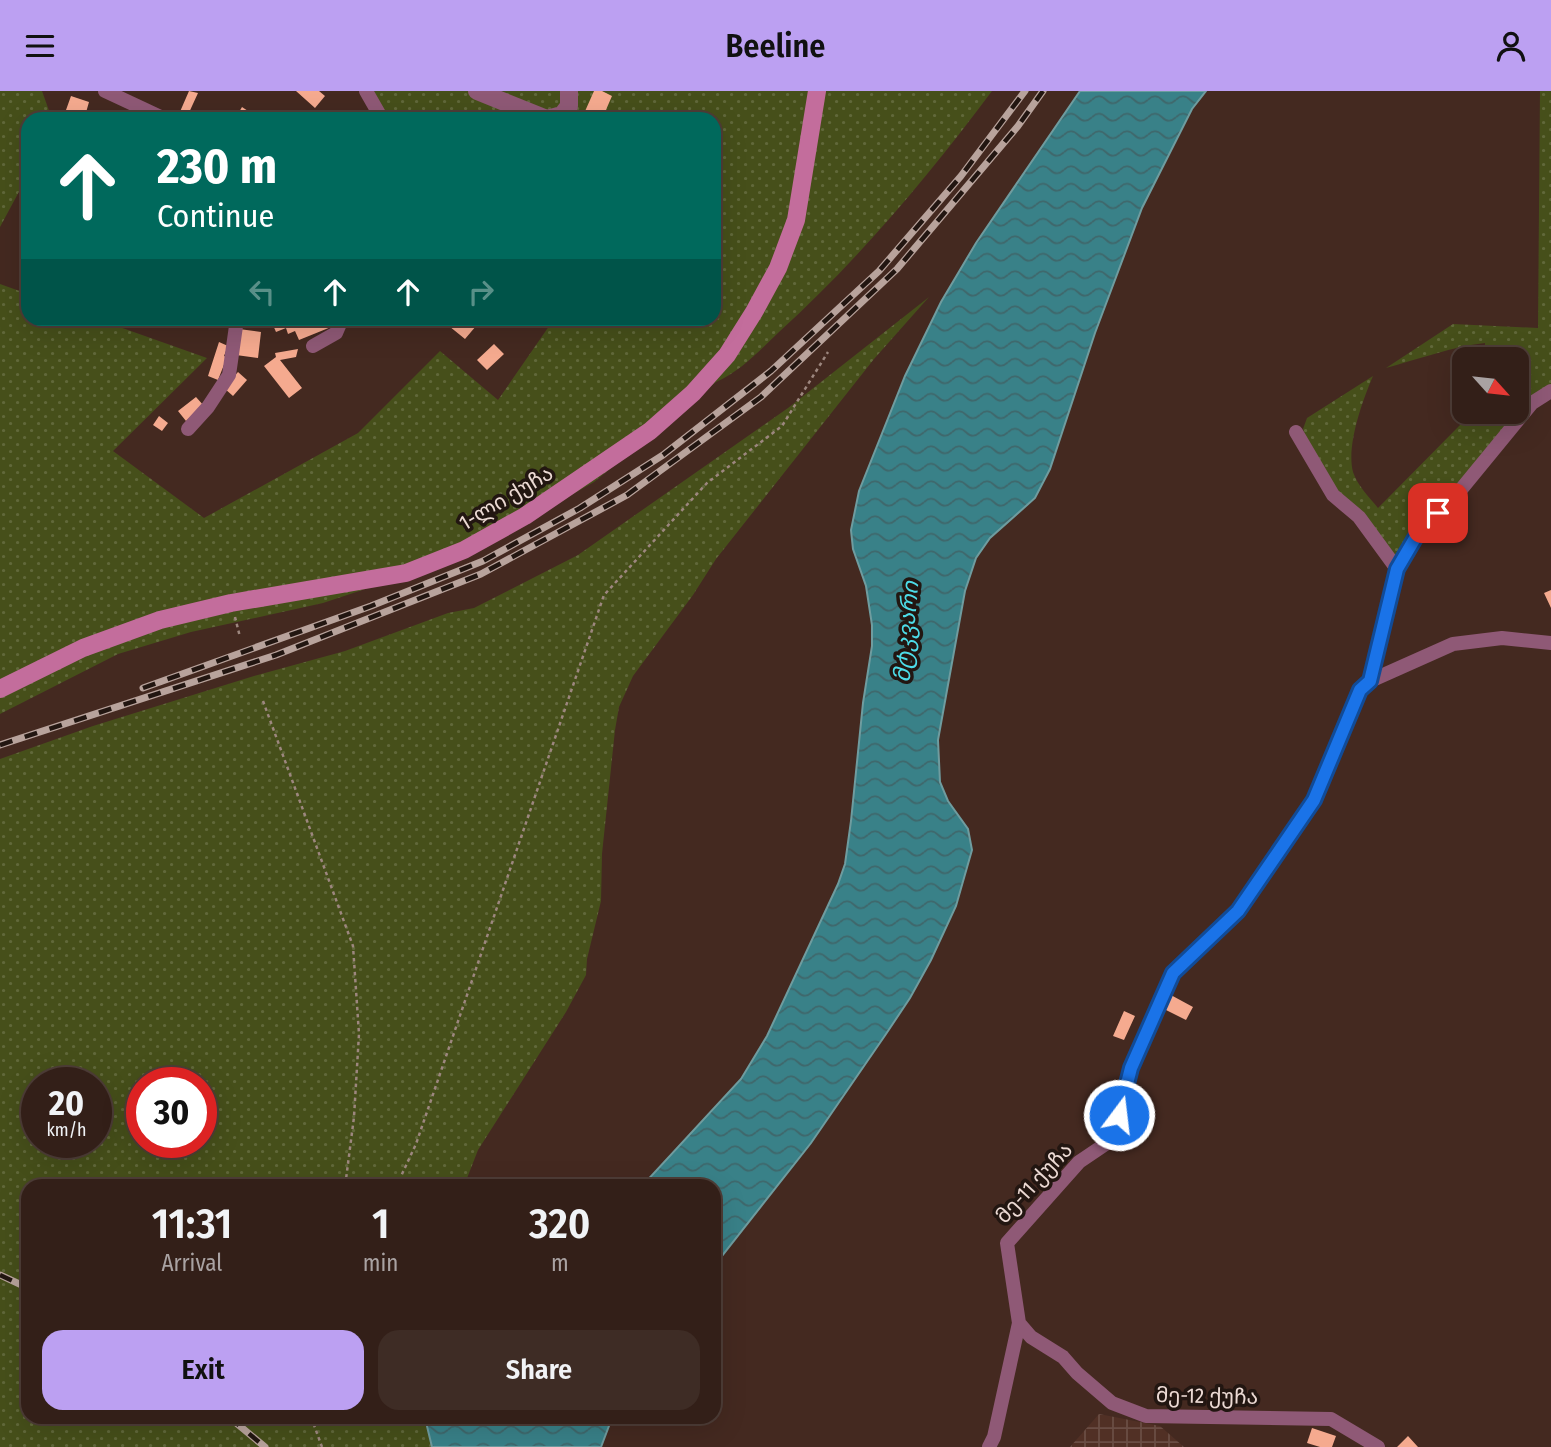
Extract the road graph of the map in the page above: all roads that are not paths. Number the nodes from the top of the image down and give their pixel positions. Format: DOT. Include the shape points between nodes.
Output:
graph roads {
  1 [pos="105,91"];
  2 [pos="366,91"];
  3 [pos="477,91"];
  4 [pos="569,91"];
  5 [pos="817,91"];
  6 [pos="150,112"];
  7 [pos="378,112"];
  8 [pos="531,112"];
  9 [pos="564,112"];
  10 [pos="236,326"];
  11 [pos="339,326"];
  12 [pos="313,346"];
  13 [pos="1551,391"];
  14 [pos="188,429"];
  15 [pos="1296,432"];
  16 [pos="1397,569"];
  17 [pos="1551,643"];
  18 [pos="1365,685"];
  19 [pos="0,689"];
  20 [pos="1019,1323"];
  21 [pos="989,1447"];
  22 [pos="1378,1447"];
  1 -- 6 [label="street"];
  2 -- 7 [label="street"];
  3 -- 8 [label="street"];
  4 -- 9 [label="street"];
  5 -- 19 [label="main road, 1-ლი ქუჩა" via="796,220 778,268 727,355 650,431 525,516 464,550 406,573 231,603 160,621 83,647"];
  10 -- 14 [label="street" via="229,375"];
  11 -- 12 [label="street" via="336,333"];
  13 -- 16 [label="street" via="1532,403 1454,498 1421,528"];
  15 -- 16 [label="street" via="1333,495 1359,517"];
  16 -- 18 [label="street"];
  17 -- 18 [label="street" via="1502,638 1453,644"];
  18 -- 20 [label="street, მე-11 ქუჩა" via="1314,800 1238,911 1173,973 1131,1068 1113,1139 1079,1162 1007,1243"];
  20 -- 21 [label="street, მე-11 ქუჩა"];
  20 -- 22 [label="street, მე-12 ქუჩა" via="1112,1403 1146,1416 1331,1419"];
}
